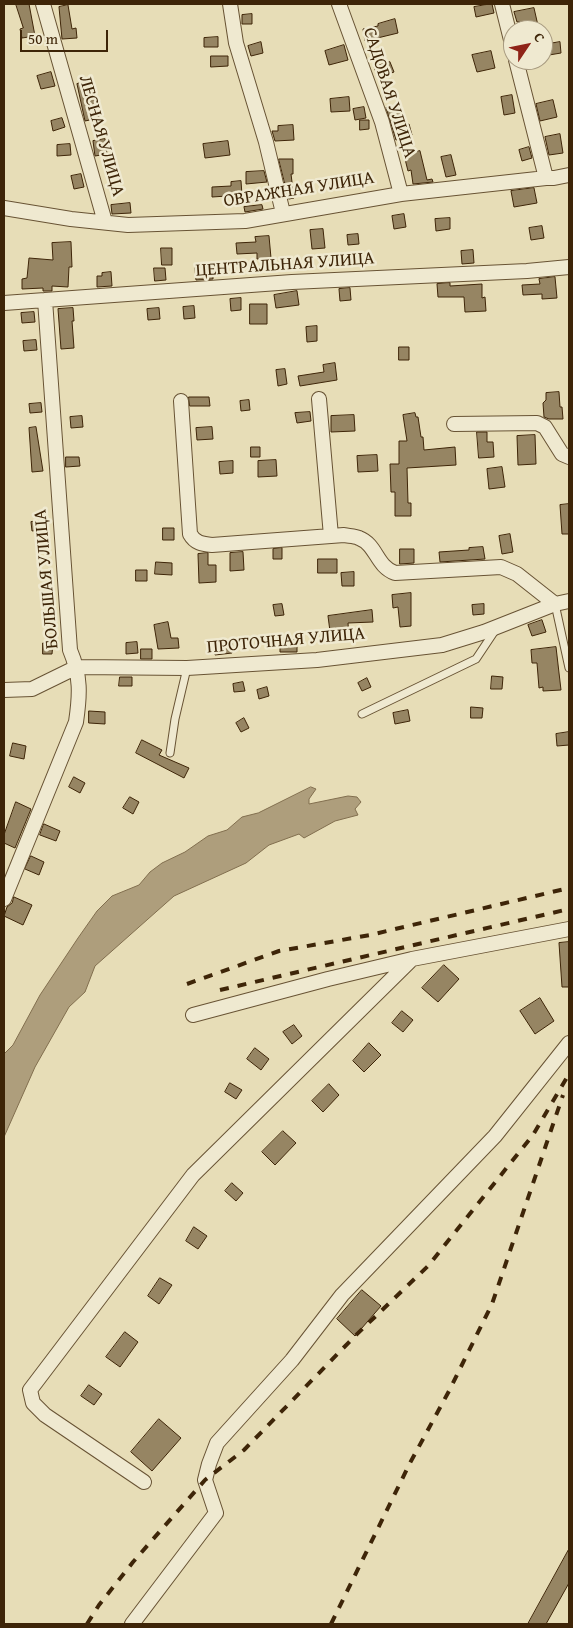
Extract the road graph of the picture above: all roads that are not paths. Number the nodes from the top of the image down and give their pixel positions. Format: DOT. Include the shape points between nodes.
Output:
graph roads {
  1 [pos="43,4"];
  2 [pos="230,4"];
  3 [pos="339,4"];
  4 [pos="502,4"];
  5 [pos="506,20"];
  6 [pos="519,70"];
  7 [pos="569,175"];
  8 [pos="546,178"];
  9 [pos="401,194"];
  10 [pos="4,208"];
  11 [pos="283,213"];
  12 [pos="106,222"];
  13 [pos="569,267"];
  14 [pos="45,300"];
  15 [pos="4,303"];
  16 [pos="319,399"];
  17 [pos="181,401"];
  18 [pos="454,424"];
  19 [pos="569,457"];
  20 [pos="331,536"];
  21 [pos="569,601"];
  22 [pos="555,604"];
  23 [pos="498,627"];
  24 [pos="77,667"];
  25 [pos="186,668"];
  26 [pos="569,668"];
  27 [pos="4,690"];
  28 [pos="362,714"];
  29 [pos="170,753"];
  30 [pos="4,899"];
  31 [pos="569,929"];
  32 [pos="412,959"];
  33 [pos="193,1015"];
  34 [pos="569,1043"];
  35 [pos="144,1482"];
  36 [pos="132,1624"];
  1 -- 12 [label="street, ЛЕСНАЯ УЛИЦА"];
  2 -- 11 [label="street" via="236,43 266,142"];
  3 -- 9 [label="street, САДОВАЯ УЛИЦА" via="382,122"];
  4 -- 5 [label="street"];
  6 -- 8 [label="street"];
  7 -- 8 [label="street, ОВРАЖНАЯ УЛИЦА"];
  8 -- 9 [label="street, ОВРАЖНАЯ УЛИЦА"];
  9 -- 11 [label="street, ОВРАЖНАЯ УЛИЦА"];
  10 -- 12 [label="street, ОВРАЖНАЯ УЛИЦА"];
  11 -- 12 [label="street, ОВРАЖНАЯ УЛИЦА" via="244,221 128,226"];
  13 -- 14 [label="street, ЦЕНТРАЛЬНАЯ УЛИЦА"];
  14 -- 15 [label="street, ЦЕНТРАЛЬНАЯ УЛИЦА"];
  14 -- 24 [label="street, БОЛЬШАЯ УЛИЦА" via="70,650"];
  16 -- 20 [label="street"];
  17 -- 20 [label="street" via="193,540 212,545"];
  18 -- 19 [label="street" via="537,423 545,427 562,454"];
  20 -- 22 [label="street" via="359,537 369,544 386,570 395,574 501,568 517,574"];
  21 -- 22 [label="street, ПРОТОЧНАЯ УЛИЦА"];
  22 -- 23 [label="street, ПРОТОЧНАЯ УЛИЦА"];
  22 -- 26 [label="lane"];
  23 -- 25 [label="street, ПРОТОЧНАЯ УЛИЦА" via="442,644 317,660"];
  23 -- 28 [label="lane" via="476,660"];
  24 -- 25 [label="street, ПРОТОЧНАЯ УЛИЦА"];
  24 -- 27 [label="street, ПРОТОЧНАЯ УЛИЦА" via="32,690"];
  24 -- 30 [label="street, БОЛЬШАЯ УЛИЦА" via="80,696 76,722"];
  25 -- 29 [label="lane"];
  31 -- 32 [label="street"];
  32 -- 33 [label="street"];
  32 -- 35 [label="street" via="193,1175 30,1390 33,1403 45,1415"];
  34 -- 36 [label="street" via="495,1136 342,1295 292,1360 218,1443 205,1480 216,1513"];
}
